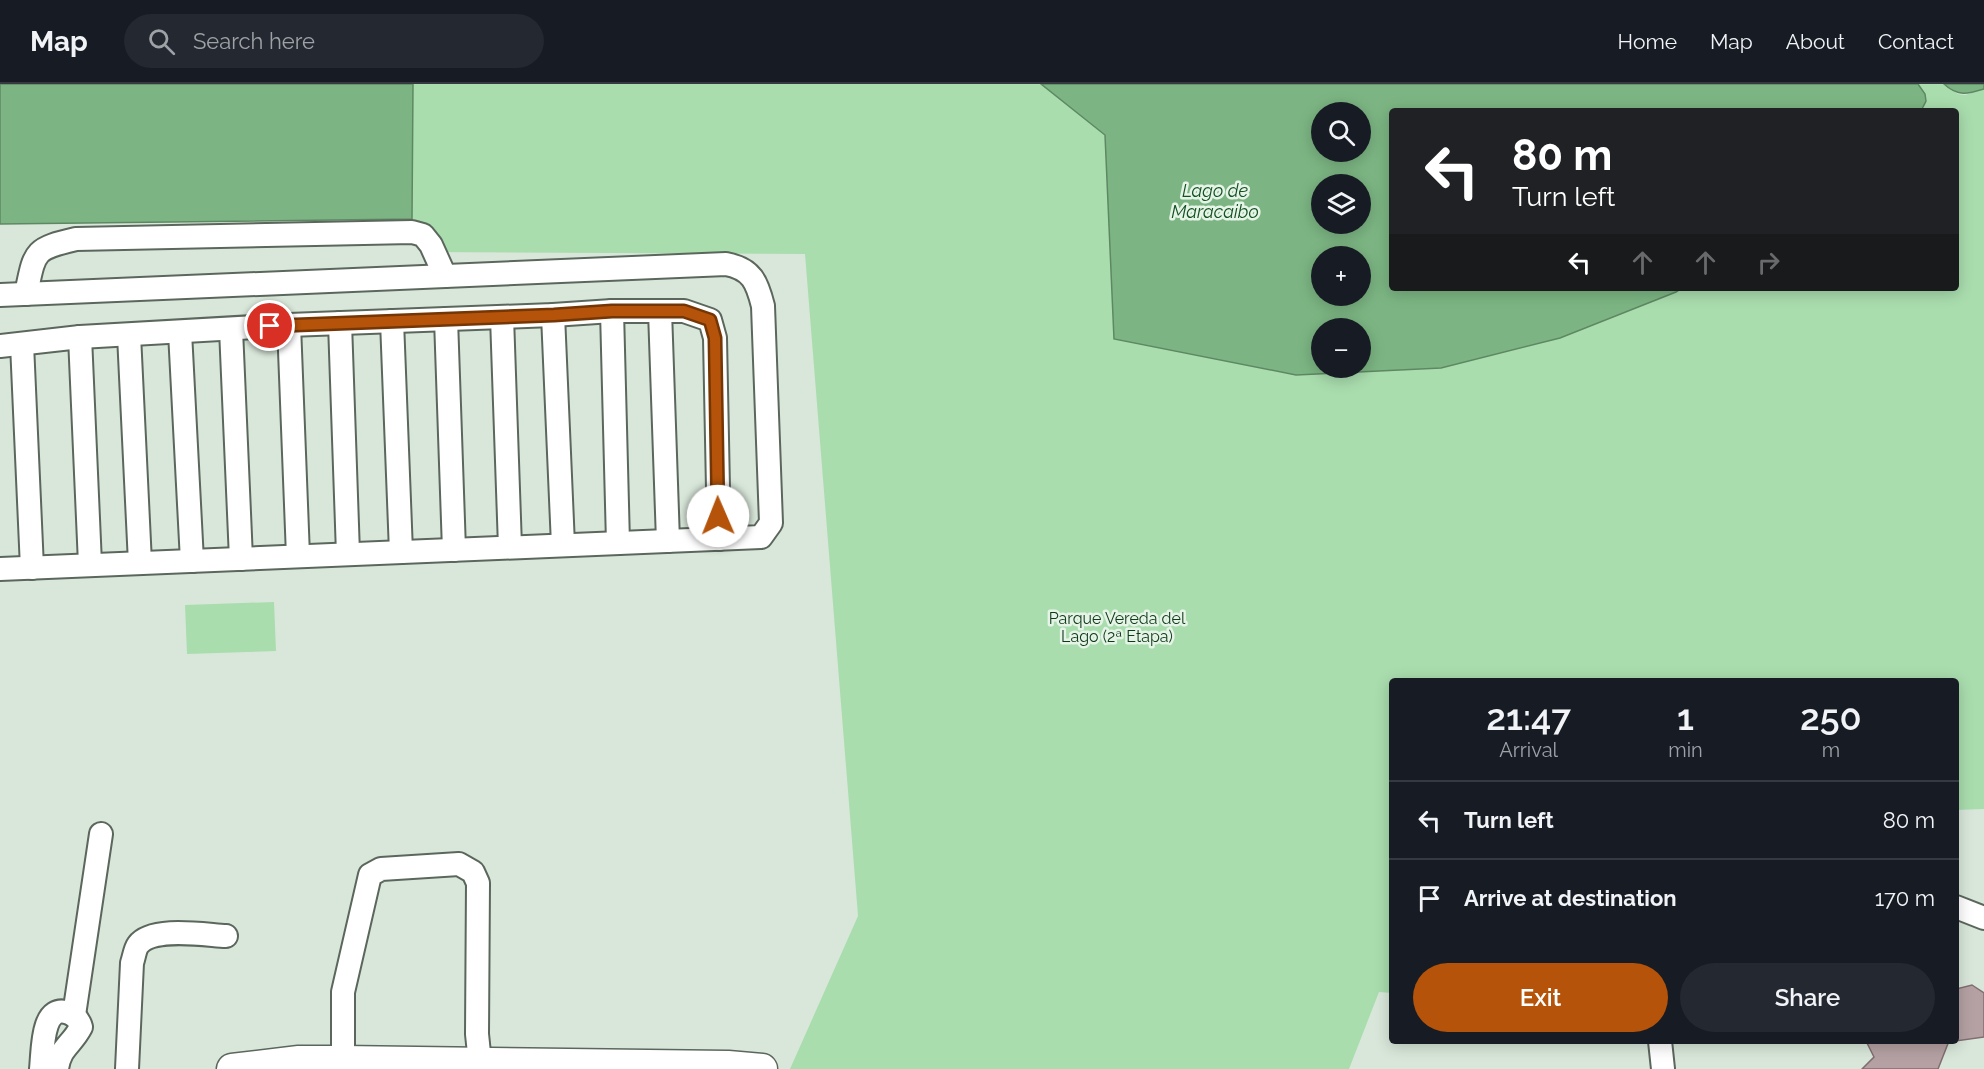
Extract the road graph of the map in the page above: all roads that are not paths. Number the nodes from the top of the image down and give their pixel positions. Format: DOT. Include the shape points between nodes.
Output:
graph roads {
  1 [pos="445,276"];
  2 [pos="26,294"];
  3 [pos="0,295"];
  4 [pos="612,311"];
  5 [pos="660,311"];
  6 [pos="554,315"];
  7 [pos="502,317"];
  8 [pos="446,319"];
  9 [pos="392,321"];
  10 [pos="340,323"];
  11 [pos="289,325"];
  12 [pos="231,329"];
  13 [pos="180,332"];
  14 [pos="129,334"];
  15 [pos="80,337"];
  16 [pos="11,345"];
  17 [pos="719,539"];
  18 [pos="669,541"];
  19 [pos="618,543"];
  20 [pos="563,545"];
  21 [pos="510,548"];
  22 [pos="454,550"];
  23 [pos="400,552"];
  24 [pos="348,554"];
  25 [pos="298,556"];
  26 [pos="241,558"];
  27 [pos="192,561"];
  28 [pos="140,563"];
  29 [pos="90,564"];
  30 [pos="32,567"];
  31 [pos="0,569"];
  32 [pos="101,834"];
  33 [pos="1959,908"];
  34 [pos="1984,918"];
  35 [pos="226,936"];
  36 [pos="74,1015"];
  37 [pos="1660,1044"];
  38 [pos="480,1063"];
  39 [pos="343,1065"];
  40 [pos="41,1069"];
  41 [pos="57,1069"];
  42 [pos="127,1069"];
  43 [pos="232,1069"];
  44 [pos="762,1069"];
  45 [pos="1664,1069"];
  1 -- 2 [label="street"];
  1 -- 2 [label="street" via="431,245 423,235 412,232 76,239 48,246 33,259"];
  1 -- 17 [label="street" via="726,264 740,267 750,276 758,286 763,306 771,523 761,537"];
  2 -- 3 [label="street"];
  4 -- 5 [label="street"];
  4 -- 6 [label="street"];
  4 -- 19 [label="street"];
  5 -- 17 [label="street" via="684,311 710,320 715,338"];
  5 -- 18 [label="street"];
  6 -- 7 [label="street"];
  6 -- 20 [label="street"];
  7 -- 8 [label="street"];
  7 -- 21 [label="street"];
  8 -- 9 [label="street"];
  8 -- 22 [label="street"];
  9 -- 10 [label="street"];
  9 -- 23 [label="street"];
  10 -- 11 [label="street"];
  10 -- 24 [label="street"];
  11 -- 12 [label="street"];
  11 -- 25 [label="street"];
  12 -- 13 [label="street"];
  12 -- 26 [label="street"];
  13 -- 14 [label="street"];
  13 -- 27 [label="street"];
  14 -- 15 [label="street"];
  14 -- 28 [label="street"];
  15 -- 16 [label="street"];
  15 -- 29 [label="street"];
  16 -- 30 [label="street"];
  17 -- 18 [label="street"];
  18 -- 19 [label="street"];
  19 -- 20 [label="street"];
  20 -- 21 [label="street"];
  21 -- 22 [label="street"];
  22 -- 23 [label="street"];
  23 -- 24 [label="street"];
  24 -- 25 [label="street"];
  25 -- 26 [label="street"];
  26 -- 27 [label="street"];
  27 -- 28 [label="street"];
  28 -- 29 [label="street"];
  29 -- 30 [label="street"];
  30 -- 31 [label="street"];
  32 -- 36 [label="street"];
  33 -- 34 [label="street"];
  35 -- 42 [label="street" via="160,933 137,945 132,963"];
  36 -- 40 [label="street" via="57,1012 47,1022"];
  36 -- 41 [label="street" via="81,1027 61,1052"];
  37 -- 45 [label="street"];
  38 -- 39 [label="main road"];
  38 -- 39 [label="street" via="478,883 472,872 459,864 381,868 370,875 343,992"];
  38 -- 44 [label="main road"];
  39 -- 43 [label="main road" via="298,1061"];
}
